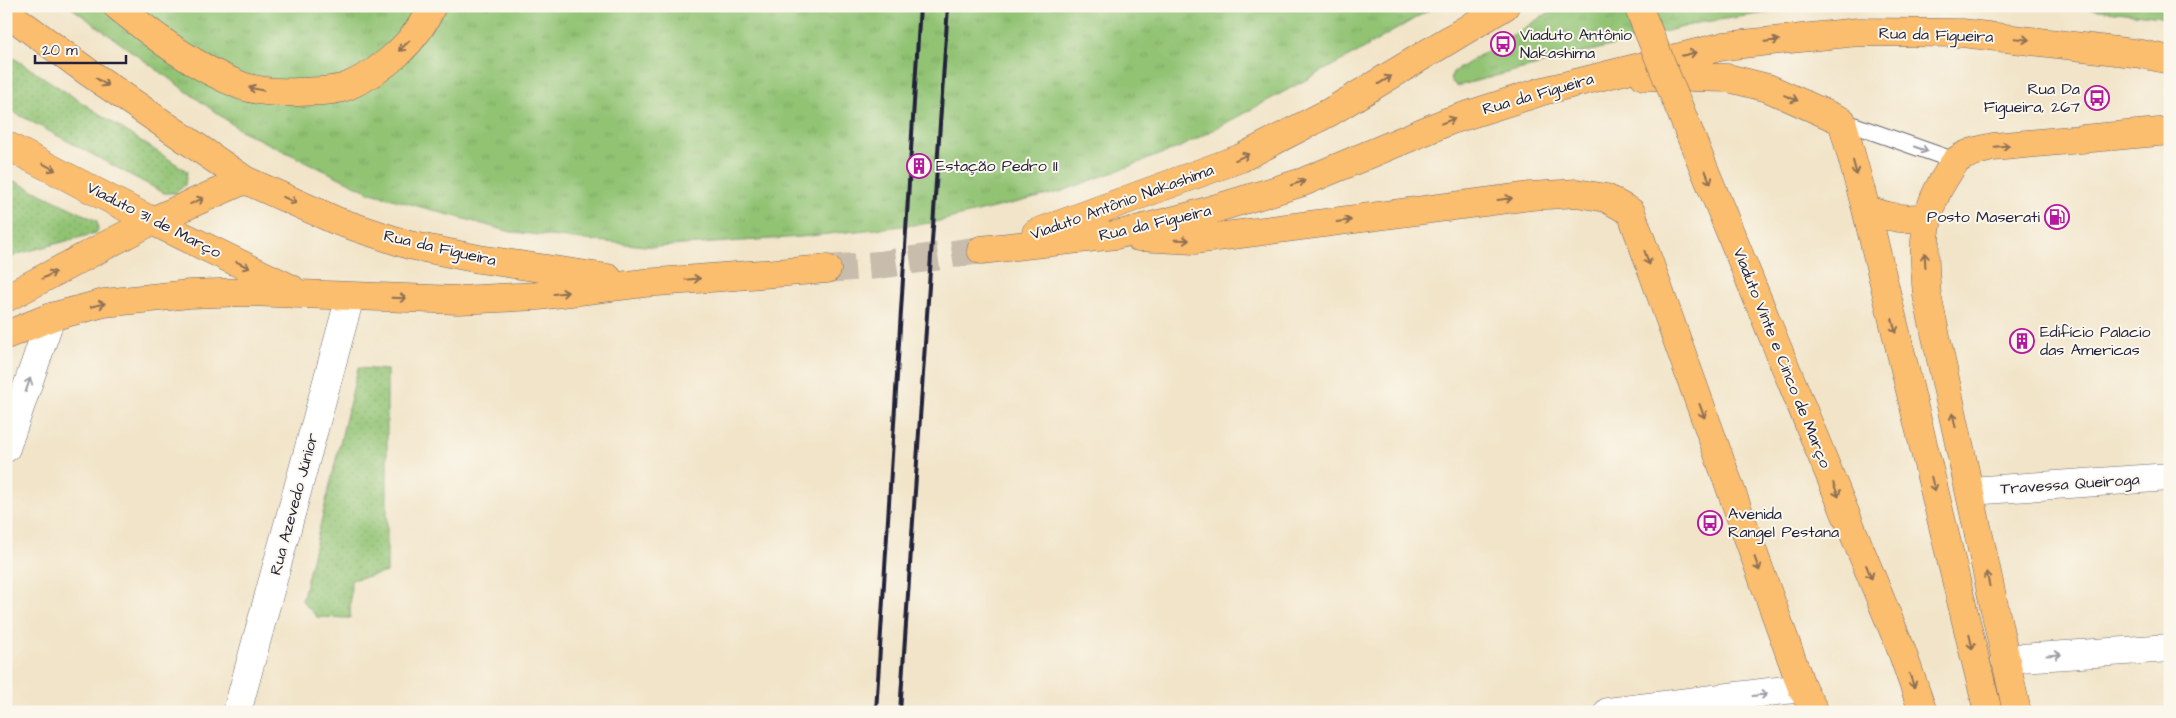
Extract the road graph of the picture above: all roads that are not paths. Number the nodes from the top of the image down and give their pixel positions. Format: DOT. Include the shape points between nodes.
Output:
graph roads {
  1 [pos="117,6"];
  2 [pos="432,6"];
  3 [pos="1505,6"];
  4 [pos="1638,6"];
  5 [pos="6,12"];
  6 [pos="2170,60"];
  7 [pos="1608,74"];
  8 [pos="1842,121"];
  9 [pos="2170,131"];
  10 [pos="6,145"];
  11 [pos="1956,161"];
  12 [pos="245,180"];
  13 [pos="1866,209"];
  14 [pos="1928,216"];
  15 [pos="152,221"];
  16 [pos="1116,235"];
  17 [pos="990,248"];
  18 [pos="827,269"];
  19 [pos="644,283"];
  20 [pos="303,294"];
  21 [pos="350,297"];
  22 [pos="6,298"];
  23 [pos="51,318"];
  24 [pos="6,335"];
  25 [pos="6,448"];
  26 [pos="2170,477"];
  27 [pos="1970,491"];
  28 [pos="2170,648"];
  29 [pos="2006,659"];
  30 [pos="1802,688"];
  31 [pos="1662,709"];
  32 [pos="237,712"];
  33 [pos="1608,712"];
  34 [pos="1815,712"];
  35 [pos="1923,712"];
  36 [pos="1988,712"];
  37 [pos="2017,712"];
  2 -- 1 [label="main road, one-way" via="410,41 370,74 346,86 324,91 280,93 243,86 194,63"];
  17 -- 3 [label="main road, Viaduto Antônio Nakashima, one-way" via="1241,158 1330,112"];
  4 -- 35 [label="main road, Viaduto Vinte e Cinco de Março, one-way, bridge" via="1901,649"];
  5 -- 12 [label="main road, Rua da Figueira, one-way"];
  7 -- 6 [label="main road, Rua da Figueira, one-way" via="1724,46 1858,32 1962,33"];
  7 -- 8 [label="main road, one-way" via="1728,78 1768,88"];
  16 -- 7 [label="main road, Rua da Figueira, one-way" via="1303,182 1449,121"];
  8 -- 11 [label="lane, one-way"];
  8 -- 13 [label="main road, one-way"];
  11 -- 9 [label="main road, one-way" via="1993,147"];
  10 -- 15 [label="main road, Viaduto 31 de Março, one-way"];
  11 -- 14 [label="main road" via="1938,188"];
  15 -- 12 [label="main road, one-way"];
  12 -- 19 [label="main road, Rua da Figueira, one-way" via="337,221 409,244 479,259"];
  13 -- 14 [label="main road" via="1914,220"];
  13 -- 36 [label="main road, one-way"];
  27 -- 14 [label="main road, one-way" via="1928,295 1924,239"];
  15 -- 20 [label="main road, Viaduto 31 de Março, one-way"];
  22 -- 15 [label="main road, one-way"];
  16 -- 17 [label="main road, Rua da Figueira"];
  16 -- 30 [label="main road, one-way" via="1194,240 1531,196 1577,193 1606,198 1631,212"];
  19 -- 18 [label="main road, Rua da Figueira, one-way"];
  21 -- 19 [label="main road, Rua da Figueira, one-way" via="468,300 538,296"];
  20 -- 21 [label="main road, Rua da Figueira"];
  23 -- 20 [label="main road, Rua da Figueira, one-way" via="104,303 189,294"];
  21 -- 32 [label="street, Rua Azevedo Júnior"];
  23 -- 24 [label="main road, Rua da Figueira"];
  25 -- 23 [label="street, one-way"];
  26 -- 27 [label="street, Travessa Queiroga"];
  29 -- 27 [label="main road, one-way"];
  29 -- 28 [label="street, one-way"];
  29 -- 37 [label="main road"];
  31 -- 30 [label="street, one-way"];
  30 -- 34 [label="main road"];
  31 -- 33 [label="street"];
}
